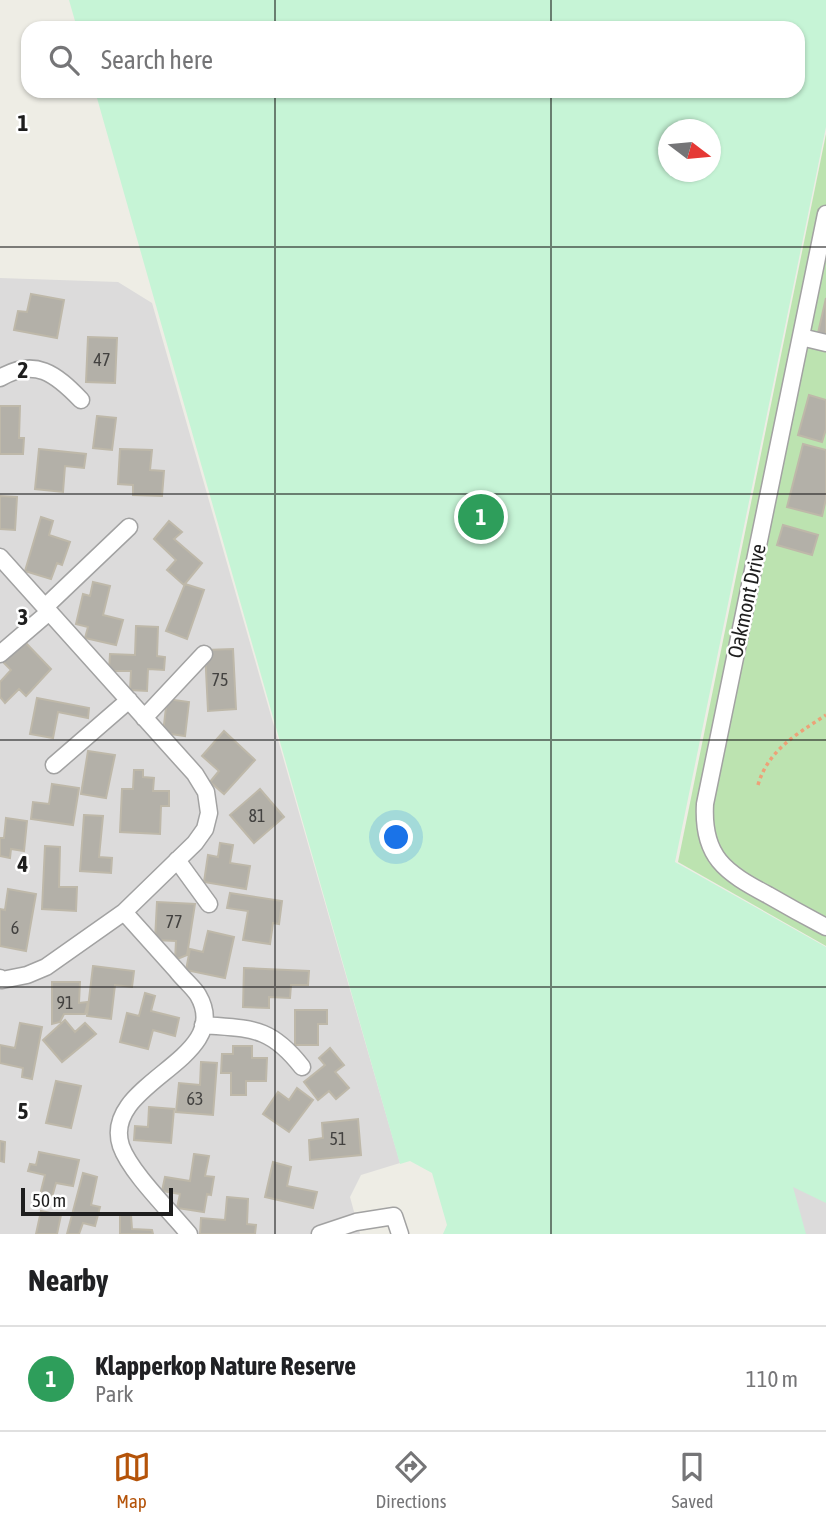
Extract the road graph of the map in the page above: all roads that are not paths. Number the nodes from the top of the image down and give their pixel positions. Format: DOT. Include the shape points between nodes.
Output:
graph roads {
  1 [pos="826,214"];
  2 [pos="801,338"];
  3 [pos="826,343"];
  4 [pos="0,378"];
  5 [pos="80,400"];
  6 [pos="129,527"];
  7 [pos="0,557"];
  8 [pos="47,609"];
  9 [pos="0,654"];
  10 [pos="204,654"];
  11 [pos="129,700"];
  12 [pos="144,718"];
  13 [pos="54,765"];
  14 [pos="177,860"];
  15 [pos="209,904"];
  16 [pos="124,912"];
  17 [pos="826,927"];
  18 [pos="1,980"];
  19 [pos="203,1025"];
  20 [pos="302,1067"];
  21 [pos="189,1234"];
  22 [pos="320,1234"];
  23 [pos="400,1234"];
  1 -- 2 [label="street, Oakmont Drive"];
  2 -- 3 [label="street"];
  2 -- 17 [label="street, Oakmont Drive" via="704,820 709,845 728,872"];
  4 -- 5 [label="street" via="23,367 36,369 65,384"];
  6 -- 8 [label="street"];
  7 -- 8 [label="street"];
  8 -- 9 [label="street"];
  8 -- 11 [label="street"];
  10 -- 12 [label="street"];
  11 -- 12 [label="street"];
  11 -- 13 [label="street"];
  12 -- 14 [label="street" via="206,792 209,813 205,829"];
  14 -- 15 [label="street"];
  14 -- 16 [label="street"];
  16 -- 18 [label="street" via="46,967"];
  16 -- 19 [label="street" via="198,995"];
  19 -- 20 [label="street" via="261,1031 288,1048"];
  19 -- 21 [label="street" via="191,1048 133,1101 121,1118 120,1143 126,1159"];
  22 -- 23 [label="street" via="394,1216"];
}
